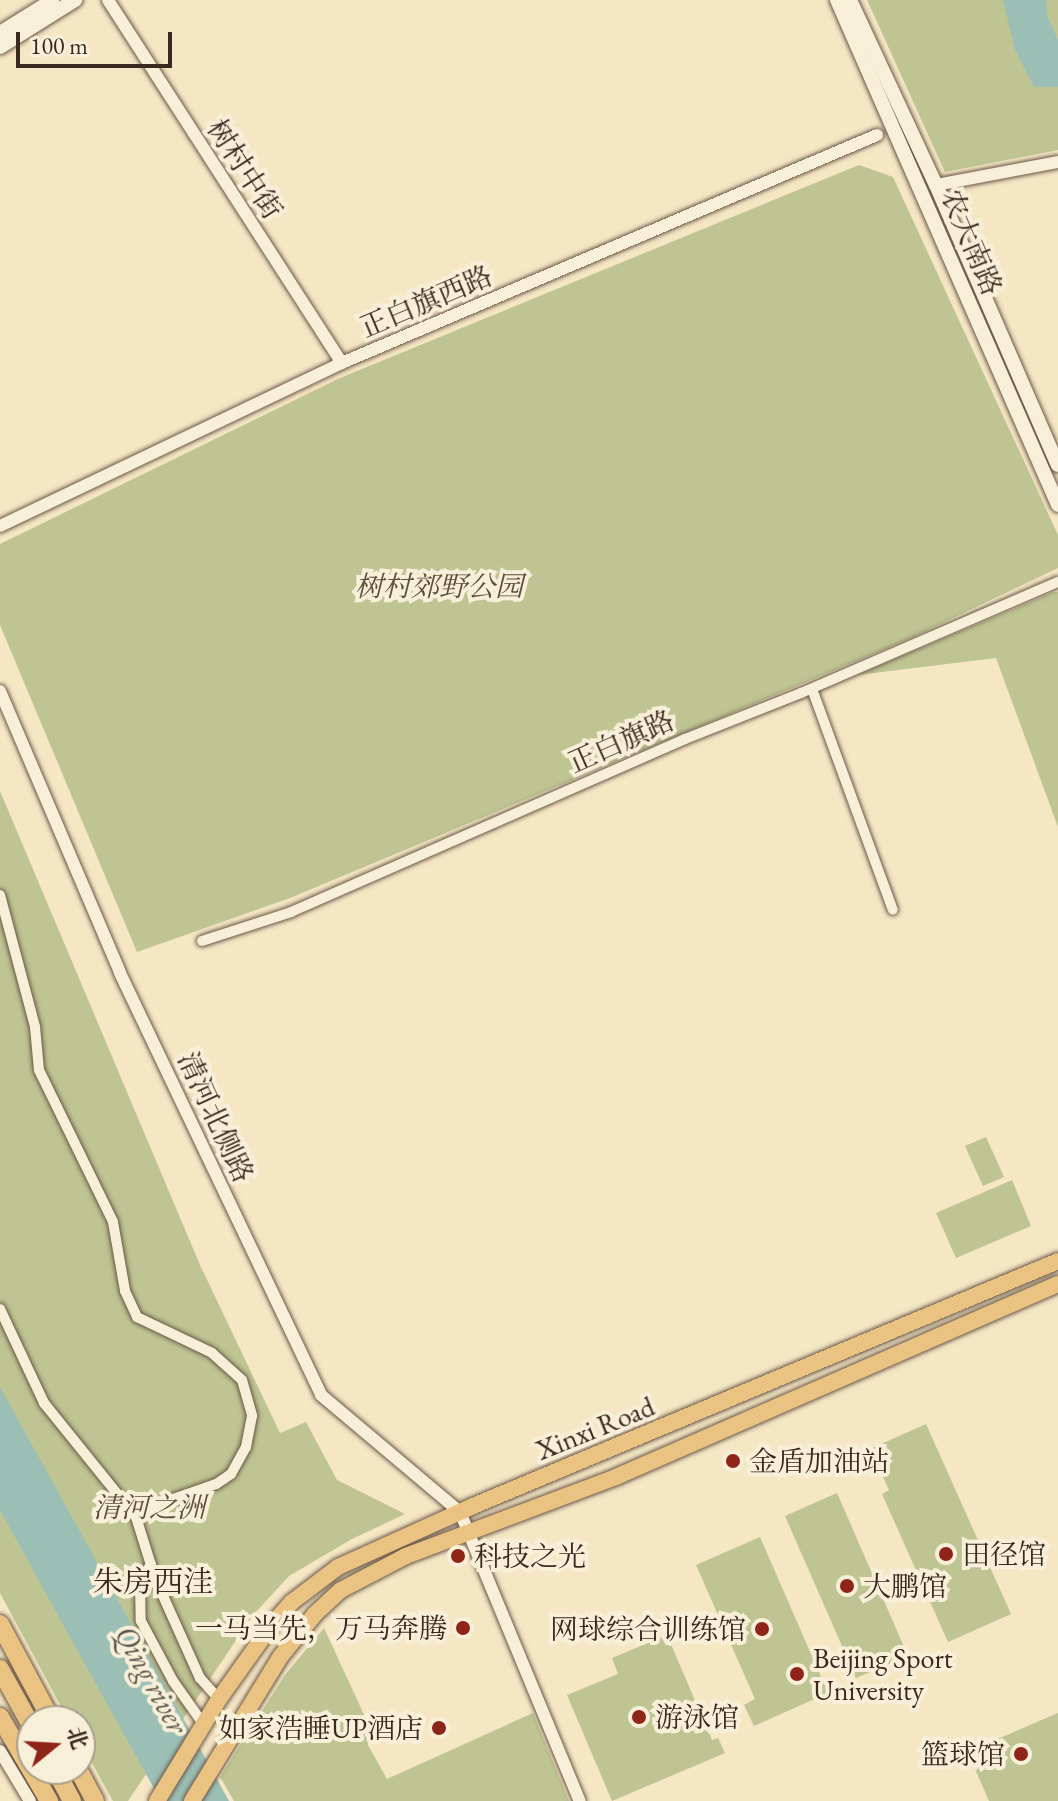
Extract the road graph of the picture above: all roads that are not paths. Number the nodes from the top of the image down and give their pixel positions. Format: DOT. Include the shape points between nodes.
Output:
graph roads {
  1 [pos="108,0"];
  2 [pos="837,0"];
  3 [pos="850,0"];
  4 [pos="65,1"];
  5 [pos="0,33"];
  6 [pos="0,47"];
  7 [pos="877,135"];
  8 [pos="1058,162"];
  9 [pos="936,185"];
  10 [pos="342,363"];
  11 [pos="1058,465"];
  12 [pos="1058,505"];
  13 [pos="0,526"];
  14 [pos="1058,582"];
  15 [pos="812,689"];
  16 [pos="0,691"];
  17 [pos="0,895"];
  18 [pos="893,910"];
  19 [pos="202,941"];
  20 [pos="1058,1261"];
  21 [pos="1058,1284"];
  22 [pos="0,1309"];
  23 [pos="460,1512"];
  24 [pos="136,1517"];
  25 [pos="469,1532"];
  26 [pos="151,1564"];
  27 [pos="0,1624"];
  28 [pos="0,1669"];
  29 [pos="219,1699"];
  30 [pos="20,1705"];
  31 [pos="43,1705"];
  32 [pos="0,1717"];
  33 [pos="206,1721"];
  34 [pos="0,1751"];
  35 [pos="30,1801"];
  36 [pos="49,1801"];
  37 [pos="157,1801"];
  38 [pos="192,1801"];
  39 [pos="580,1801"];
  1 -- 10 [label="street, 树村中街"];
  2 -- 12 [label="main road, 农大南路"];
  3 -- 9 [label="main road, 农大南路"];
  4 -- 5 [label="main road"];
  4 -- 6 [label="main road"];
  7 -- 10 [label="street, 正白旗西路"];
  8 -- 9 [label="street"];
  9 -- 11 [label="main road, 农大南路"];
  10 -- 13 [label="street, 正白旗西路"];
  14 -- 15 [label="street, 正白旗路"];
  15 -- 18 [label="street"];
  15 -- 19 [label="street, 正白旗路" via="685,739 291,912"];
  16 -- 23 [label="street, 清河北侧路" via="120,973 321,1395"];
  17 -- 24 [label="street" via="35,1027 39,1070 113,1222 125,1291 137,1317 212,1353 242,1380 252,1416 246,1447 231,1474"];
  20 -- 23 [label="main road, Xinxi Road"];
  21 -- 25 [label="main road, Xinxi Road" via="616,1477"];
  22 -- 24 [label="street" via="44,1403"];
  23 -- 25 [label="street"];
  23 -- 29 [label="main road, Xinxi Road" via="365,1553 313,1584 274,1622"];
  24 -- 26 [label="street"];
  25 -- 38 [label="main road, Xinxi Road" via="406,1556 341,1590 315,1614 281,1656"];
  25 -- 39 [label="street"];
  26 -- 29 [label="street" via="200,1678"];
  26 -- 33 [label="street" via="140,1582 141,1621 173,1681"];
  27 -- 31 [label="highway"];
  28 -- 30 [label="highway"];
  29 -- 33 [label="main road, Xinxi Road"];
  32 -- 36 [label="highway"];
  33 -- 37 [label="main road, Xinxi Road"];
  34 -- 35 [label="street"];
}
